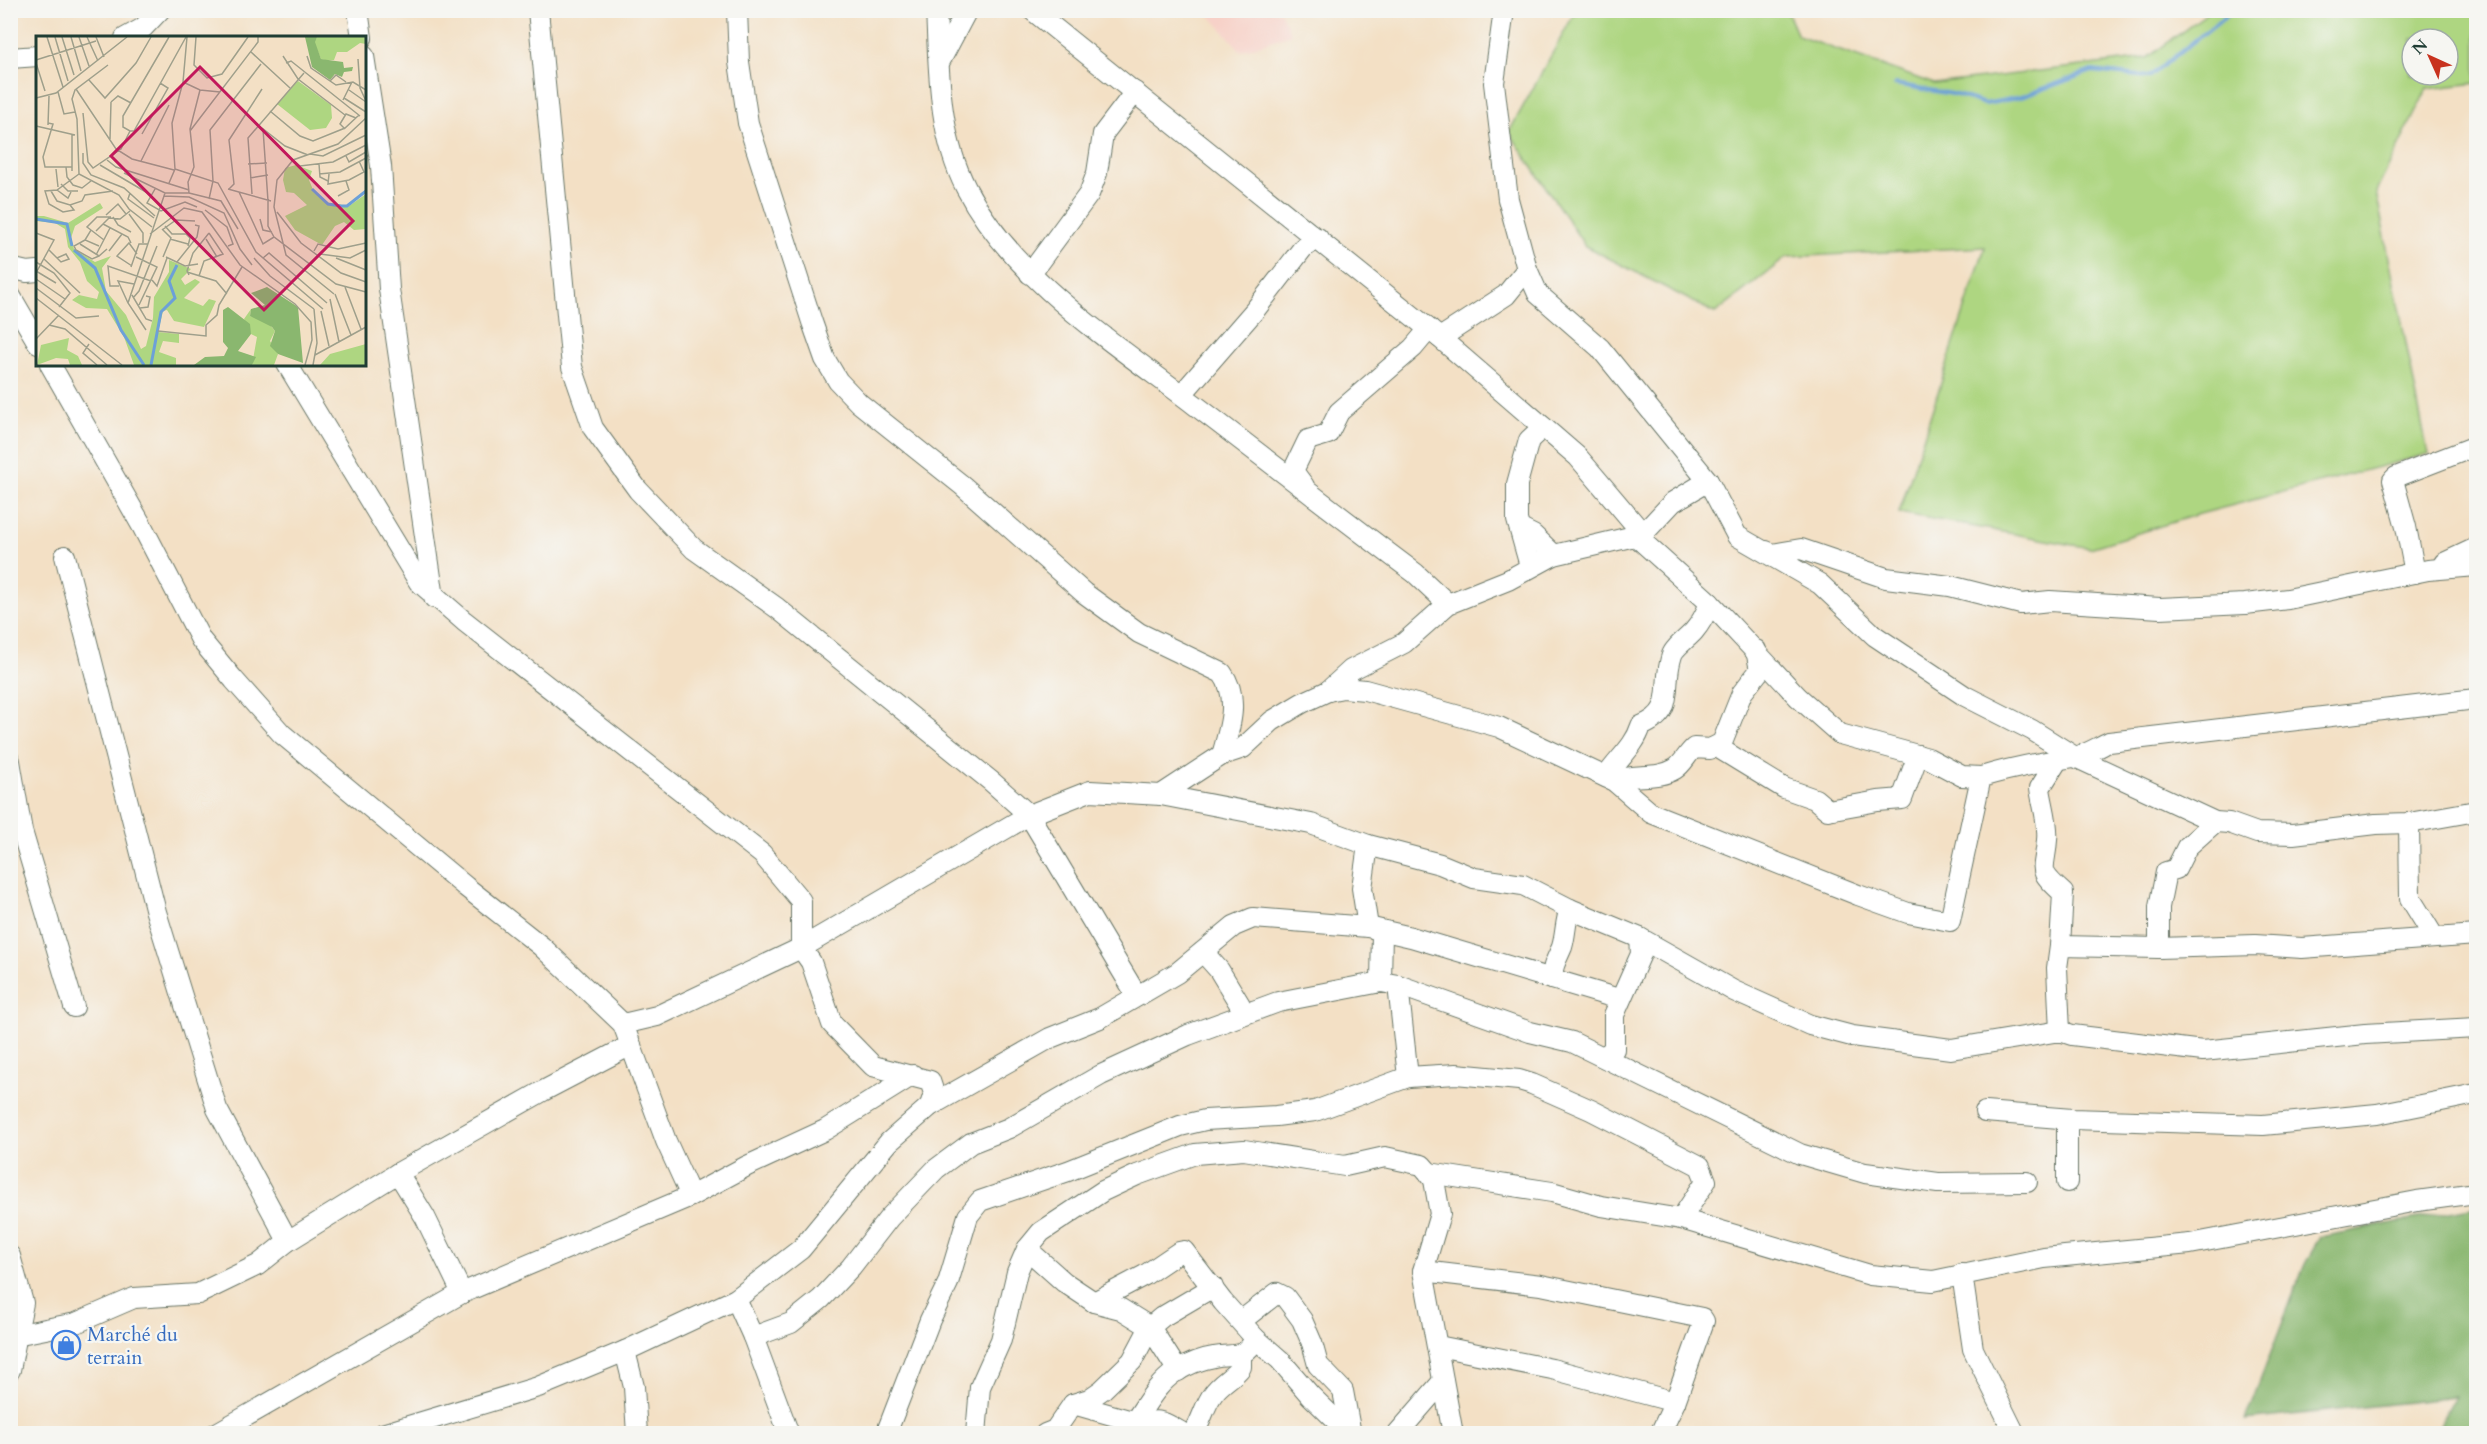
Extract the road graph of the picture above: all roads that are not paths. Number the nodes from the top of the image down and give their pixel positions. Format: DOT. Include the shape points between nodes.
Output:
graph roads {
  1 [pos="160,10"];
  2 [pos="358,10"];
  3 [pos="538,10"];
  4 [pos="737,10"];
  5 [pos="936,10"];
  6 [pos="967,10"];
  7 [pos="1032,10"];
  8 [pos="1504,10"];
  9 [pos="129,36"];
  10 [pos="362,36"];
  11 [pos="36,56"];
  12 [pos="10,58"];
  13 [pos="938,63"];
  14 [pos="366,69"];
  15 [pos="1135,92"];
  16 [pos="1318,238"];
  17 [pos="10,268"];
  18 [pos="1527,269"];
  19 [pos="36,271"];
  20 [pos="1030,274"];
  21 [pos="10,295"];
  22 [pos="1434,333"];
  23 [pos="36,340"];
  24 [pos="51,366"];
  25 [pos="288,366"];
  26 [pos="1182,394"];
  27 [pos="1543,427"];
  28 [pos="2476,446"];
  29 [pos="1708,481"];
  30 [pos="1305,489"];
  31 [pos="1521,529"];
  32 [pos="1640,535"];
  33 [pos="1737,537"];
  34 [pos="2476,548"];
  35 [pos="1554,555"];
  36 [pos="65,556"];
  37 [pos="1530,566"];
  38 [pos="2476,566"];
  39 [pos="2421,571"];
  40 [pos="434,598"];
  41 [pos="1710,603"];
  42 [pos="1449,604"];
  43 [pos="1756,650"];
  44 [pos="1351,670"];
  45 [pos="1365,690"];
  46 [pos="1328,691"];
  47 [pos="2476,699"];
  48 [pos="1717,747"];
  49 [pos="1222,755"];
  50 [pos="1918,755"];
  51 [pos="2067,757"];
  52 [pos="10,761"];
  53 [pos="1981,777"];
  54 [pos="1610,779"];
  55 [pos="1161,795"];
  56 [pos="2476,812"];
  57 [pos="1029,815"];
  58 [pos="2215,822"];
  59 [pos="2409,823"];
  60 [pos="1368,845"];
  61 [pos="1570,909"];
  62 [pos="1375,929"];
  63 [pos="2476,935"];
  64 [pos="2434,937"];
  65 [pos="1640,938"];
  66 [pos="2061,946"];
  67 [pos="801,948"];
  68 [pos="2159,948"];
  69 [pos="1203,952"];
  70 [pos="1552,979"];
  71 [pos="1389,983"];
  72 [pos="1137,996"];
  73 [pos="1619,999"];
  74 [pos="74,1007"];
  75 [pos="1245,1013"];
  76 [pos="623,1024"];
  77 [pos="2476,1028"];
  78 [pos="2060,1031"];
  79 [pos="631,1045"];
  80 [pos="1605,1056"];
  81 [pos="913,1075"];
  82 [pos="1408,1077"];
  83 [pos="2476,1094"];
  84 [pos="930,1106"];
  85 [pos="1985,1112"];
  86 [pos="2067,1119"];
  87 [pos="398,1173"];
  88 [pos="1429,1173"];
  89 [pos="2027,1182"];
  90 [pos="2067,1182"];
  91 [pos="2476,1193"];
  92 [pos="691,1196"];
  93 [pos="1681,1219"];
  94 [pos="288,1241"];
  95 [pos="1027,1249"];
  96 [pos="10,1256"];
  97 [pos="1423,1271"];
  98 [pos="1962,1274"];
  99 [pos="1212,1287"];
  100 [pos="462,1293"];
  101 [pos="736,1299"];
  102 [pos="1094,1302"];
  103 [pos="1241,1321"];
  104 [pos="1150,1328"];
  105 [pos="14,1336"];
  106 [pos="753,1337"];
  107 [pos="1256,1338"];
  108 [pos="1438,1346"];
  109 [pos="624,1351"];
  110 [pos="1241,1355"];
  111 [pos="10,1370"];
  112 [pos="1178,1371"];
  113 [pos="1443,1381"];
  114 [pos="1675,1402"];
  115 [pos="1073,1404"];
  116 [pos="1134,1422"];
  117 [pos="226,1430"];
  118 [pos="382,1434"];
  119 [pos="637,1434"];
  120 [pos="789,1434"];
  121 [pos="886,1434"];
  122 [pos="976,1434"];
  123 [pos="1045,1434"];
  124 [pos="1184,1434"];
  125 [pos="1193,1434"];
  126 [pos="1350,1434"];
  127 [pos="1397,1434"];
  128 [pos="1453,1434"];
  129 [pos="1660,1434"];
  130 [pos="2015,1434"];
  1 -- 9 [label="street" via="143,28"];
  2 -- 10 [label="street"];
  3 -- 57 [label="street" via="572,367 593,428 638,490 694,549 777,608"];
  4 -- 49 [label="street" via="739,62 748,123 812,322 825,359 838,381 1084,593 1139,633 1222,673 1233,695"];
  5 -- 13 [label="street"];
  6 -- 13 [label="street"];
  7 -- 15 [label="street"];
  8 -- 18 [label="street" via="1494,83 1508,199"];
  11 -- 12 [label="street"];
  13 -- 20 [label="street" via="943,116 965,187 1000,240"];
  14 -- 40 [label="street" via="381,166 390,289"];
  15 -- 16 [label="street"];
  15 -- 20 [label="street" via="1103,134 1089,194"];
  16 -- 22 [label="street"];
  16 -- 26 [label="street" via="1303,248"];
  17 -- 19 [label="street"];
  18 -- 22 [label="street" via="1506,295"];
  18 -- 29 [label="street" via="1538,294 1600,348"];
  20 -- 26 [label="street"];
  21 -- 23 [label="street"];
  22 -- 27 [label="street"];
  22 -- 30 [label="street" via="1339,412 1328,434 1308,440 1293,471"];
  24 -- 76 [label="street" via="201,640 234,680 282,734 541,946"];
  25 -- 40 [label="street" via="419,582"];
  26 -- 30 [label="street"];
  27 -- 31 [label="street" via="1529,440 1517,484"];
  27 -- 32 [label="street" via="1578,457"];
  28 -- 39 [label="street" via="2393,480"];
  29 -- 32 [label="street" via="1673,502"];
  29 -- 33 [label="street"];
  30 -- 42 [label="street" via="1415,573"];
  31 -- 35 [label="street"];
  31 -- 37 [label="street"];
  32 -- 35 [label="street"];
  32 -- 41 [label="street"];
  33 -- 39 [label="street" via="1772,554 1801,549 1886,578 1950,586 2021,604 2050,601 2160,608 2245,604 2288,599"];
  33 -- 51 [label="street" via="1820,584 1875,636 1965,696 2032,730"];
  34 -- 39 [label="street"];
  35 -- 37 [label="street"];
  36 -- 94 [label="street" via="156,912 217,1109"];
  37 -- 42 [label="street" via="1508,580"];
  38 -- 39 [label="street"];
  40 -- 67 [label="street" via="762,854 801,901"];
  41 -- 43 [label="street"];
  41 -- 54 [label="street" via="1695,630 1672,653 1665,708 1657,720 1641,726 1636,743 1617,759"];
  42 -- 44 [label="street" via="1404,643"];
  43 -- 48 [label="street" via="1759,673 1742,693 1726,738"];
  43 -- 50 [label="street" via="1805,704 1840,734"];
  44 -- 45 [label="street" via="1354,681"];
  44 -- 46 [label="street"];
  45 -- 46 [label="street"];
  45 -- 54 [label="street" via="1499,727"];
  46 -- 49 [label="street" via="1272,722 1242,748"];
  47 -- 51 [label="street" via="2109,742"];
  48 -- 50 [label="street" via="1784,788 1815,799 1828,810 1902,799"];
  48 -- 54 [label="street" via="1694,748 1670,771"];
  49 -- 55 [label="street"];
  50 -- 53 [label="street" via="1962,776"];
  51 -- 53 [label="street"];
  51 -- 58 [label="street"];
  51 -- 66 [label="street" via="2040,788 2048,838 2042,866 2046,879 2063,893"];
  52 -- 74 [label="street" via="22,831"];
  53 -- 54 [label="street" via="1950,921 1908,913 1858,896 1652,813"];
  55 -- 57 [label="street" via="1090,791"];
  55 -- 60 [label="street" via="1311,824"];
  56 -- 59 [label="street"];
  57 -- 67 [label="street"];
  57 -- 72 [label="street"];
  58 -- 59 [label="street" via="2257,833 2293,834"];
  58 -- 68 [label="street" via="2187,847 2176,869 2166,872 2158,907"];
  59 -- 64 [label="street" via="2410,898"];
  60 -- 61 [label="street" via="1440,864 1474,878 1523,885"];
  60 -- 62 [label="street" via="1362,888"];
  61 -- 65 [label="street"];
  61 -- 70 [label="street"];
  62 -- 69 [label="street" via="1253,918 1234,926"];
  62 -- 70 [label="street"];
  62 -- 71 [label="street"];
  63 -- 64 [label="street"];
  64 -- 68 [label="street" via="2302,948"];
  65 -- 73 [label="street" via="1641,954"];
  65 -- 78 [label="street" via="1734,991 1810,1025 1852,1036 1951,1049"];
  66 -- 68 [label="street"];
  66 -- 78 [label="street" via="2057,968"];
  67 -- 76 [label="street" via="657,1016"];
  67 -- 81 [label="street" via="811,962 832,1024 873,1066"];
  69 -- 72 [label="street" via="1177,973"];
  69 -- 75 [label="street"];
  70 -- 73 [label="street"];
  71 -- 75 [label="street" via="1278,1002"];
  71 -- 80 [label="street"];
  71 -- 82 [label="street"];
  72 -- 84 [label="street" via="1100,1018 1050,1038"];
  73 -- 80 [label="street" via="1614,1015 1614,1048"];
  75 -- 106 [label="street" via="1101,1075 1009,1128 971,1143 921,1186 821,1299 791,1323"];
  76 -- 79 [label="street"];
  77 -- 78 [label="street" via="2365,1034 2203,1051"];
  79 -- 87 [label="street"];
  79 -- 92 [label="street"];
  80 -- 89 [label="street" via="1800,1154 1865,1173 1915,1180"];
  81 -- 84 [label="street" via="930,1081 934,1093"];
  81 -- 92 [label="street" via="825,1130"];
  82 -- 93 [label="street" via="1456,1074 1519,1080 1591,1110 1700,1166 1706,1181"];
  82 -- 121 [label="street" via="1315,1111 1205,1120 1180,1126 980,1201 968,1216 948,1283"];
  83 -- 86 [label="street" via="2377,1114 2263,1125"];
  84 -- 101 [label="street" via="889,1142 801,1249"];
  85 -- 86 [label="street"];
  86 -- 90 [label="street"];
  87 -- 94 [label="street"];
  87 -- 100 [label="street" via="425,1217"];
  88 -- 93 [label="street" via="1552,1192 1601,1206"];
  88 -- 95 [label="street" via="1422,1165 1385,1157 1345,1166 1244,1150 1195,1154 1103,1191 1041,1232"];
  88 -- 97 [label="street" via="1434,1180 1440,1214"];
  91 -- 98 [label="street" via="2190,1244 2044,1258"];
  92 -- 100 [label="street"];
  93 -- 98 [label="street" via="1870,1275 1933,1281"];
  94 -- 105 [label="street" via="258,1265 198,1294 134,1298 76,1323"];
  95 -- 102 [label="street"];
  95 -- 122 [label="street" via="1017,1272 1001,1341 980,1388"];
  96 -- 105 [label="street" via="23,1303"];
  97 -- 108 [label="street"];
  97 -- 114 [label="street" via="1541,1285 1702,1318 1704,1322"];
  98 -- 130 [label="street" via="1973,1349"];
  99 -- 102 [label="street" via="1182,1250"];
  99 -- 103 [label="street"];
  99 -- 104 [label="street"];
  100 -- 117 [label="street"];
  101 -- 106 [label="street"];
  101 -- 109 [label="street"];
  102 -- 104 [label="street" via="1121,1309"];
  103 -- 107 [label="street"];
  103 -- 126 [label="street" via="1277,1293 1285,1297 1308,1330 1318,1365 1343,1391"];
  104 -- 112 [label="street"];
  104 -- 115 [label="street" via="1132,1361 1096,1394"];
  105 -- 111 [label="street"];
  106 -- 120 [label="street"];
  107 -- 110 [label="street"];
  107 -- 126 [label="street"];
  108 -- 113 [label="street"];
  108 -- 114 [label="street" via="1552,1369"];
  109 -- 118 [label="street" via="538,1387"];
  109 -- 119 [label="street" via="634,1387"];
  110 -- 112 [label="street" via="1206,1359"];
  110 -- 125 [label="street" via="1241,1366 1213,1394"];
  112 -- 116 [label="street" via="1148,1399"];
  113 -- 127 [label="street"];
  113 -- 128 [label="street"];
  114 -- 129 [label="street"];
  115 -- 116 [label="street"];
  115 -- 123 [label="street" via="1055,1430"];
  116 -- 124 [label="street" via="1162,1421"];
}
